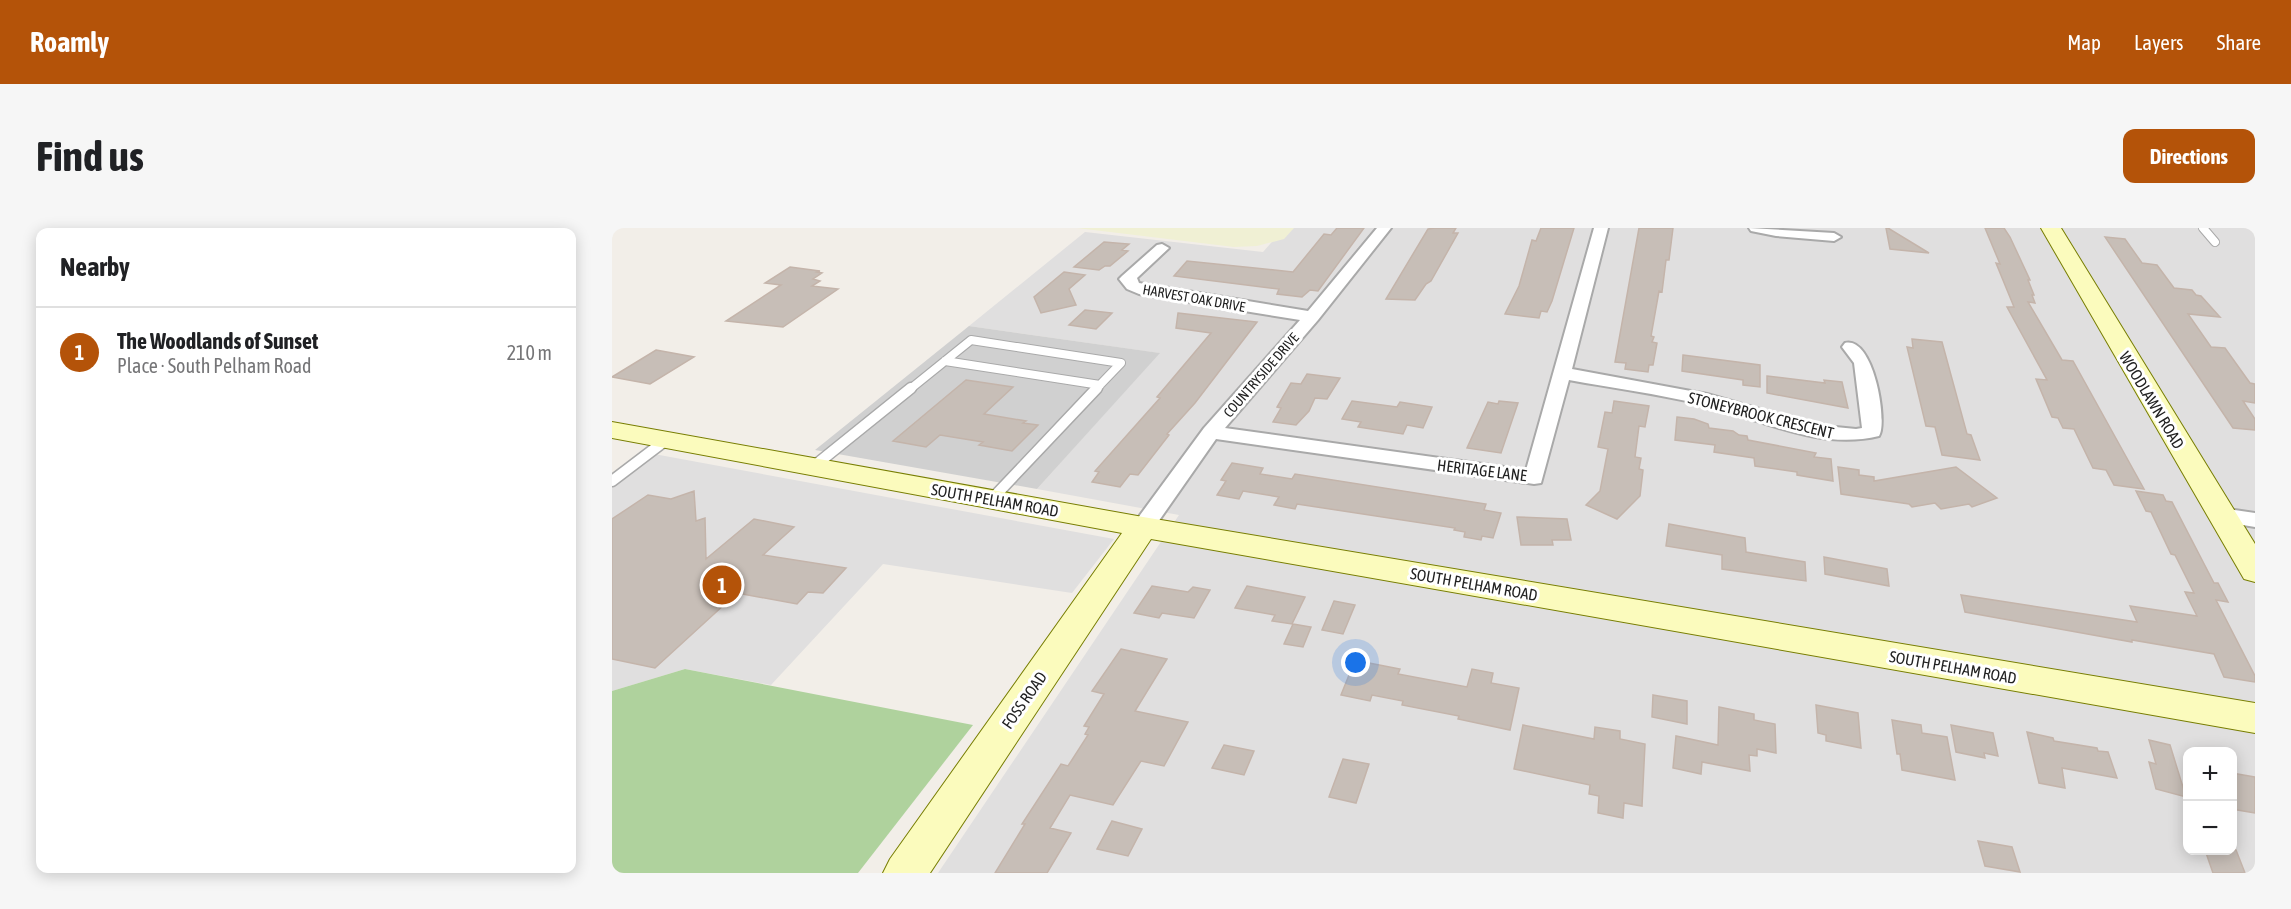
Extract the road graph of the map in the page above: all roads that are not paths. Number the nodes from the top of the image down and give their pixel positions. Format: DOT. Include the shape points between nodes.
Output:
graph roads {
  1 [pos="1384,228"];
  2 [pos="1601,228"];
  3 [pos="1756,228"];
  4 [pos="2050,228"];
  5 [pos="2203,228"];
  6 [pos="1834,237"];
  7 [pos="2215,242"];
  8 [pos="1162,248"];
  9 [pos="1312,318"];
  10 [pos="1851,347"];
  11 [pos="945,362"];
  12 [pos="1562,373"];
  13 [pos="1100,385"];
  14 [pos="612,430"];
  15 [pos="1211,432"];
  16 [pos="680,443"];
  17 [pos="813,467"];
  18 [pos="612,481"];
  19 [pos="991,500"];
  20 [pos="2221,515"];
  21 [pos="2255,520"];
  22 [pos="1143,527"];
  23 [pos="2255,571"];
  24 [pos="2255,718"];
  25 [pos="905,873"];
  1 -- 9 [label="street, COUNTRYSIDE DRIVE"];
  2 -- 12 [label="street, HERITAGE LANE"];
  3 -- 6 [label="street"];
  4 -- 20 [label="main road, WOODLAWN ROAD"];
  5 -- 7 [label="lane"];
  8 -- 9 [label="street, HARVEST OAK DRIVE" via="1127,279 1132,286"];
  9 -- 15 [label="street, COUNTRYSIDE DRIVE"];
  10 -- 12 [label="street, STONEYBROOK CRESCENT" via="1863,363 1872,417 1872,432 1861,436 1791,424 1706,400"];
  11 -- 13 [label="lane"];
  11 -- 13 [label="lane" via="971,340 1121,363"];
  11 -- 17 [label="lane"];
  12 -- 15 [label="street, HERITAGE LANE" via="1534,478"];
  13 -- 19 [label="lane"];
  14 -- 16 [label="main road, SOUTH PELHAM ROAD"];
  15 -- 22 [label="street, COUNTRYSIDE DRIVE"];
  16 -- 17 [label="main road, SOUTH PELHAM ROAD"];
  16 -- 18 [label="lane"];
  17 -- 19 [label="main road, SOUTH PELHAM ROAD"];
  19 -- 22 [label="main road, SOUTH PELHAM ROAD"];
  20 -- 21 [label="street"];
  20 -- 23 [label="main road, WOODLAWN ROAD"];
  22 -- 24 [label="main road, SOUTH PELHAM ROAD"];
  22 -- 25 [label="main road, FOSS ROAD"];
}
